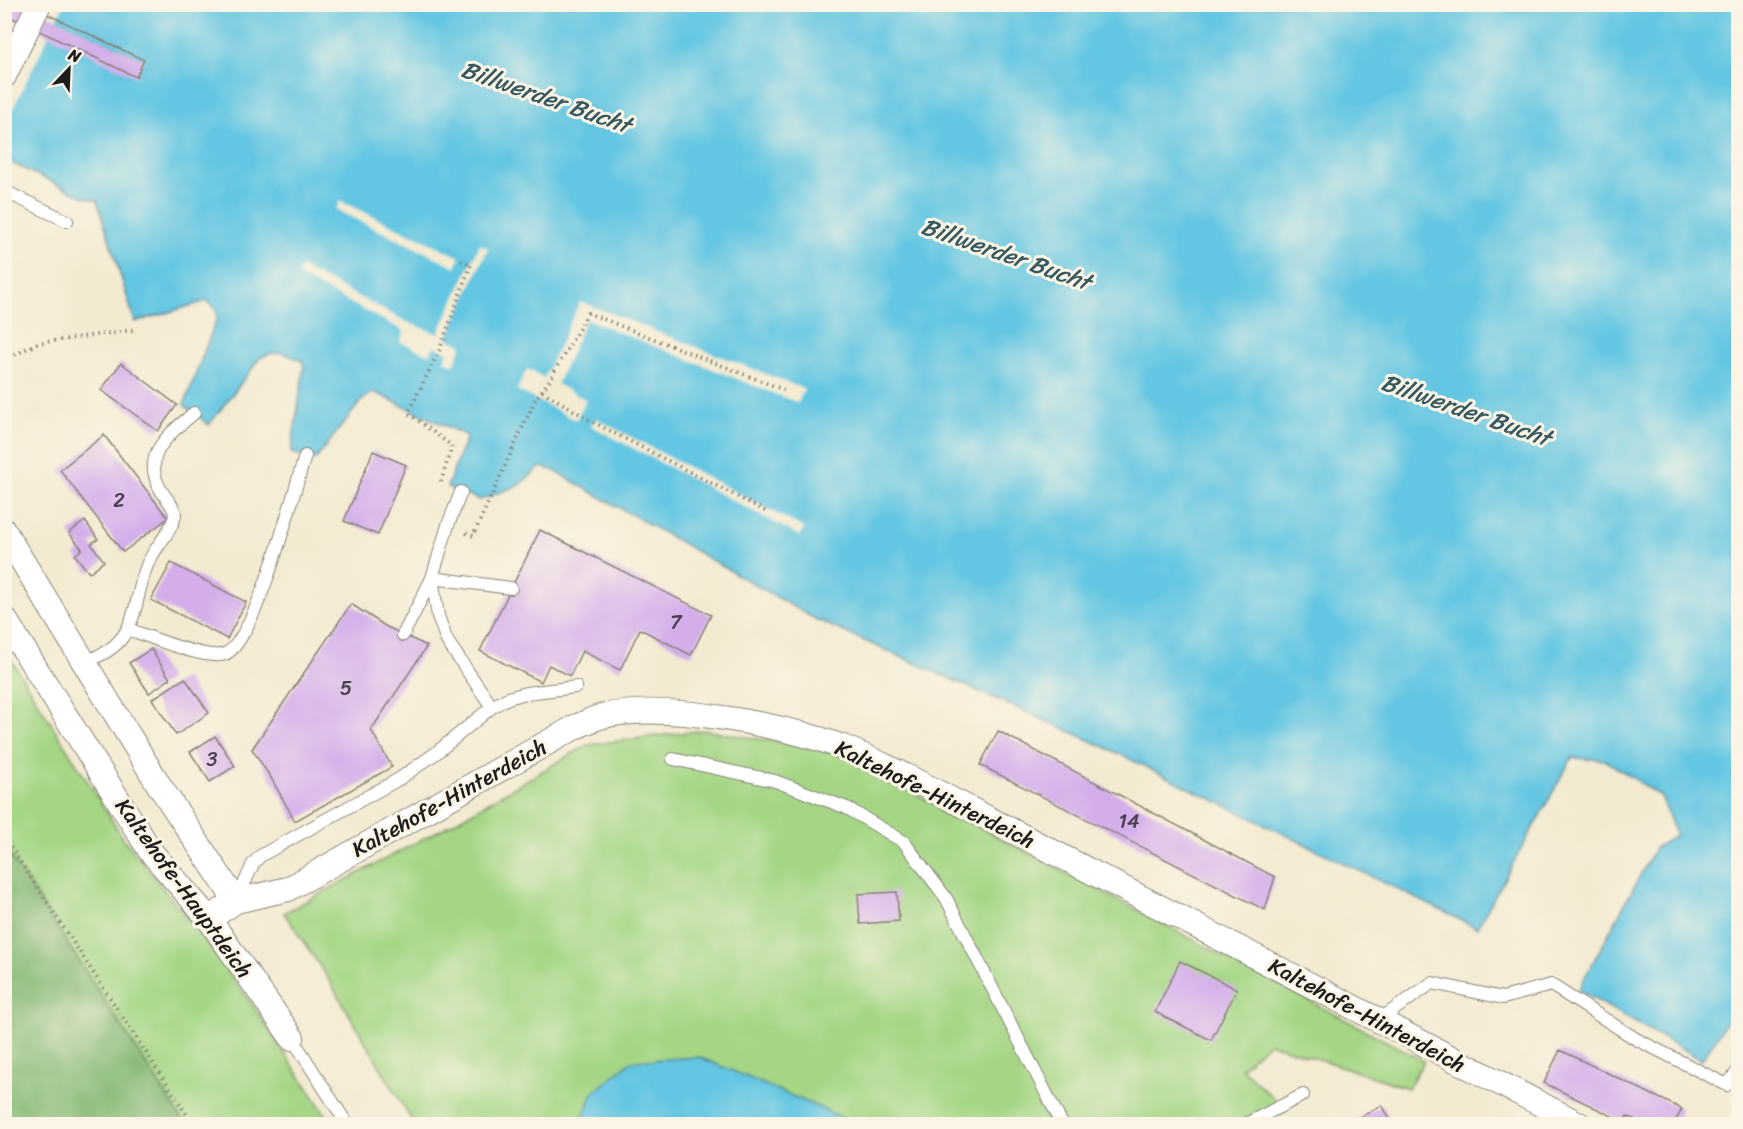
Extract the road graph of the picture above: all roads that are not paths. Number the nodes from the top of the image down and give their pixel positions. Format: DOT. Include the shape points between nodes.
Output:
graph roads {
  1 [pos="39,4"];
  2 [pos="4,76"];
  3 [pos="4,190"];
  4 [pos="67,221"];
  5 [pos="194,413"];
  6 [pos="305,456"];
  7 [pos="461,492"];
  8 [pos="4,531"];
  9 [pos="432,578"];
  10 [pos="511,588"];
  11 [pos="4,618"];
  12 [pos="128,629"];
  13 [pos="403,635"];
  14 [pos="86,662"];
  15 [pos="576,687"];
  16 [pos="492,707"];
  17 [pos="673,759"];
  18 [pos="236,901"];
  19 [pos="209,919"];
  20 [pos="1379,1020"];
  21 [pos="292,1038"];
  22 [pos="1738,1071"];
  23 [pos="1303,1095"];
  24 [pos="347,1125"];
  25 [pos="1062,1125"];
  26 [pos="1246,1125"];
  27 [pos="1579,1125"];
  1 -- 2 [label="street"];
  3 -- 4 [label="lane"];
  5 -- 12 [label="lane" via="155,453 153,468 158,486 175,514 147,563"];
  6 -- 12 [label="lane" via="263,588 236,647 225,654 210,655"];
  7 -- 9 [label="lane"];
  8 -- 14 [label="street"];
  9 -- 10 [label="lane"];
  9 -- 13 [label="lane"];
  9 -- 16 [label="lane" via="447,641"];
  11 -- 19 [label="street, Kaltehofe-Hauptdeich" via="151,852"];
  12 -- 14 [label="lane" via="108,652"];
  14 -- 18 [label="street" via="159,785"];
  15 -- 16 [label="lane" via="526,693"];
  16 -- 18 [label="lane" via="399,779 260,856"];
  17 -- 25 [label="lane" via="775,781 847,808 904,842 946,898"];
  18 -- 19 [label="street, Kaltehofe-Hinterdeich"];
  18 -- 20 [label="street, Kaltehofe-Hinterdeich" via="288,889 577,726 602,716 628,713 699,715 806,735 846,748"];
  19 -- 21 [label="street, Kaltehofe-Hauptdeich"];
  20 -- 22 [label="lane" via="1432,983 1503,998 1551,985 1636,1038 1727,1085"];
  20 -- 27 [label="street, Kaltehofe-Hinterdeich"];
  21 -- 24 [label="lane, Kaltehofe-Hauptdeich"];
  23 -- 26 [label="lane"];
}
